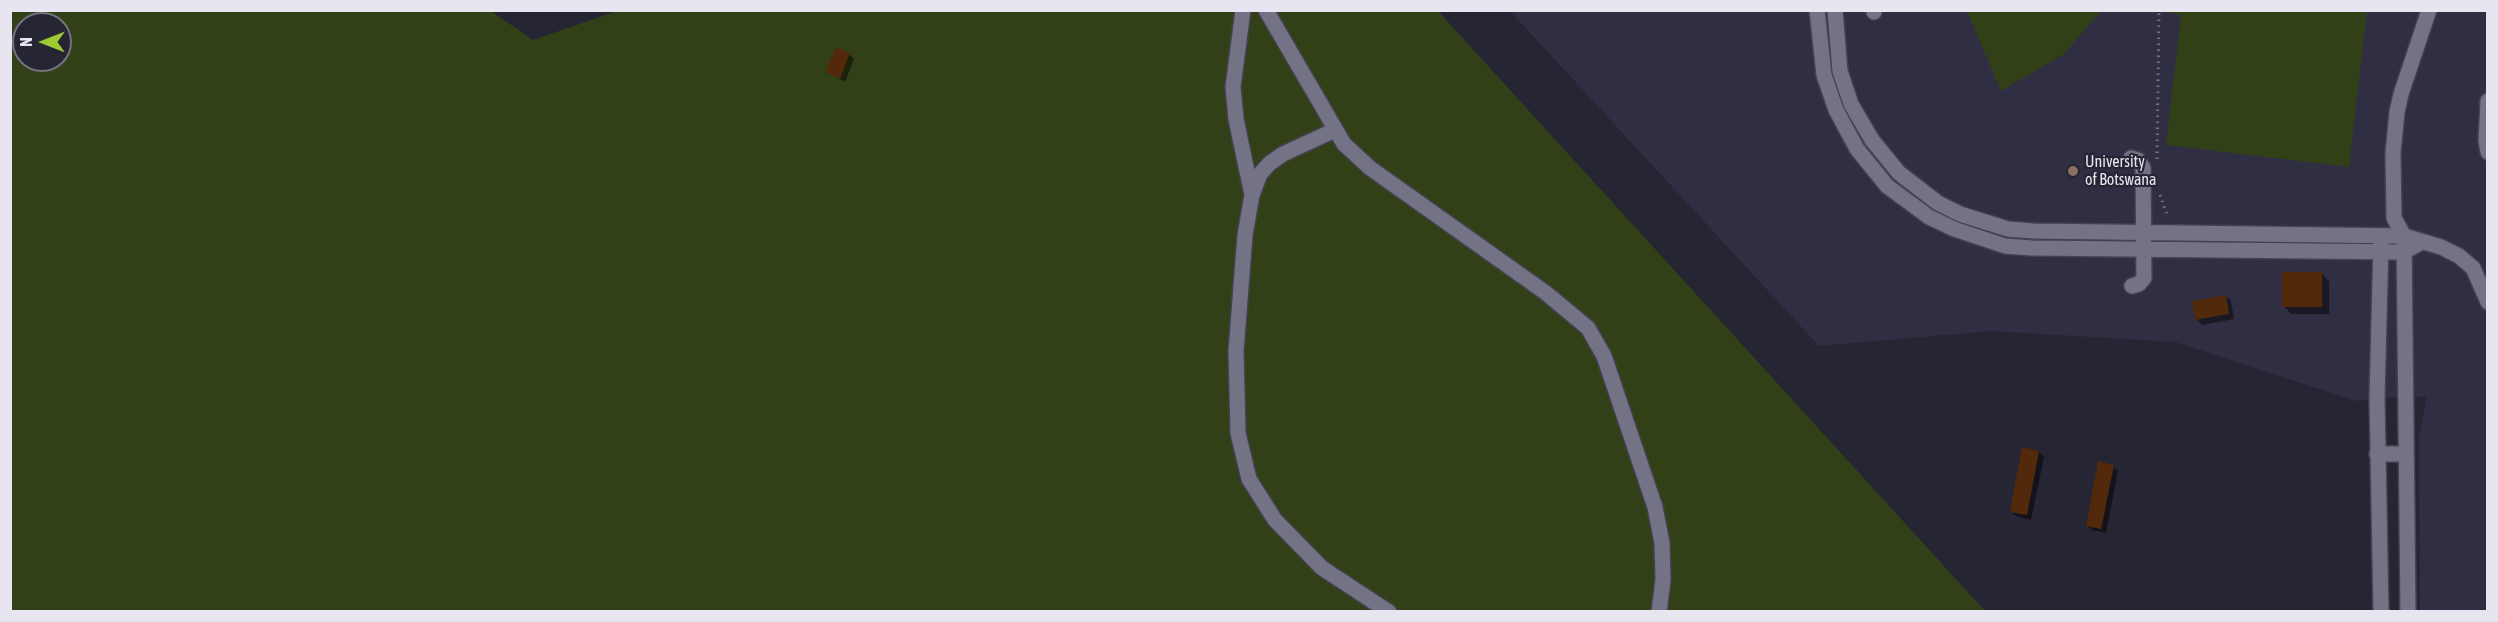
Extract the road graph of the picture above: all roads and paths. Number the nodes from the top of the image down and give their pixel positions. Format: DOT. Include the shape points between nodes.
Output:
graph roads {
  1 [pos="1243,10"];
  2 [pos="1266,10"];
  3 [pos="1818,10"];
  4 [pos="1835,10"];
  5 [pos="2159,10"];
  6 [pos="2429,10"];
  7 [pos="2487,101"];
  8 [pos="1335,130"];
  9 [pos="2487,152"];
  10 [pos="2131,158"];
  11 [pos="2157,160"];
  12 [pos="2160,193"];
  13 [pos="1252,195"];
  14 [pos="2394,218"];
  15 [pos="2143,232"];
  16 [pos="2172,232"];
  17 [pos="2382,235"];
  18 [pos="2404,244"];
  19 [pos="2143,249"];
  20 [pos="2380,252"];
  21 [pos="2132,286"];
  22 [pos="2487,302"];
  23 [pos="2377,454"];
  24 [pos="2406,454"];
  25 [pos="1389,612"];
  26 [pos="1659,612"];
  27 [pos="2381,612"];
  28 [pos="2408,612"];
  1 -- 13 [label="street" via="1233,87"];
  2 -- 8 [label="street"];
  3 -- 19 [label="street" via="1824,75 1836,110 1857,149 1887,186 1929,217 2005,246"];
  4 -- 15 [label="street" via="1840,70 1851,104 1872,140 1899,173 1938,203 2008,229"];
  5 -- 11 [label="path"];
  6 -- 14 [label="street" via="2397,112"];
  7 -- 9 [label="street"];
  8 -- 13 [label="street" via="1270,163 1260,174"];
  8 -- 26 [label="street" via="1370,168 1546,292 1588,328 1604,356 1654,507 1662,543"];
  10 -- 15 [label="street" via="2143,168 2137,194"];
  12 -- 16 [label="path"];
  13 -- 25 [label="street" via="1236,351 1238,433 1249,479 1275,520 1322,568"];
  14 -- 17 [label="street"];
  14 -- 18 [label="street"];
  15 -- 16 [label="street"];
  15 -- 19 [label="street"];
  16 -- 17 [label="street"];
  17 -- 18 [label="street"];
  17 -- 20 [label="street"];
  18 -- 20 [label="street"];
  18 -- 22 [label="street" via="2441,247 2459,256 2473,268"];
  18 -- 24 [label="street"];
  19 -- 20 [label="street"];
  19 -- 21 [label="street" via="2144,278"];
  20 -- 23 [label="street"];
  23 -- 24 [label="street"];
  23 -- 27 [label="street"];
  24 -- 28 [label="street"];
}
